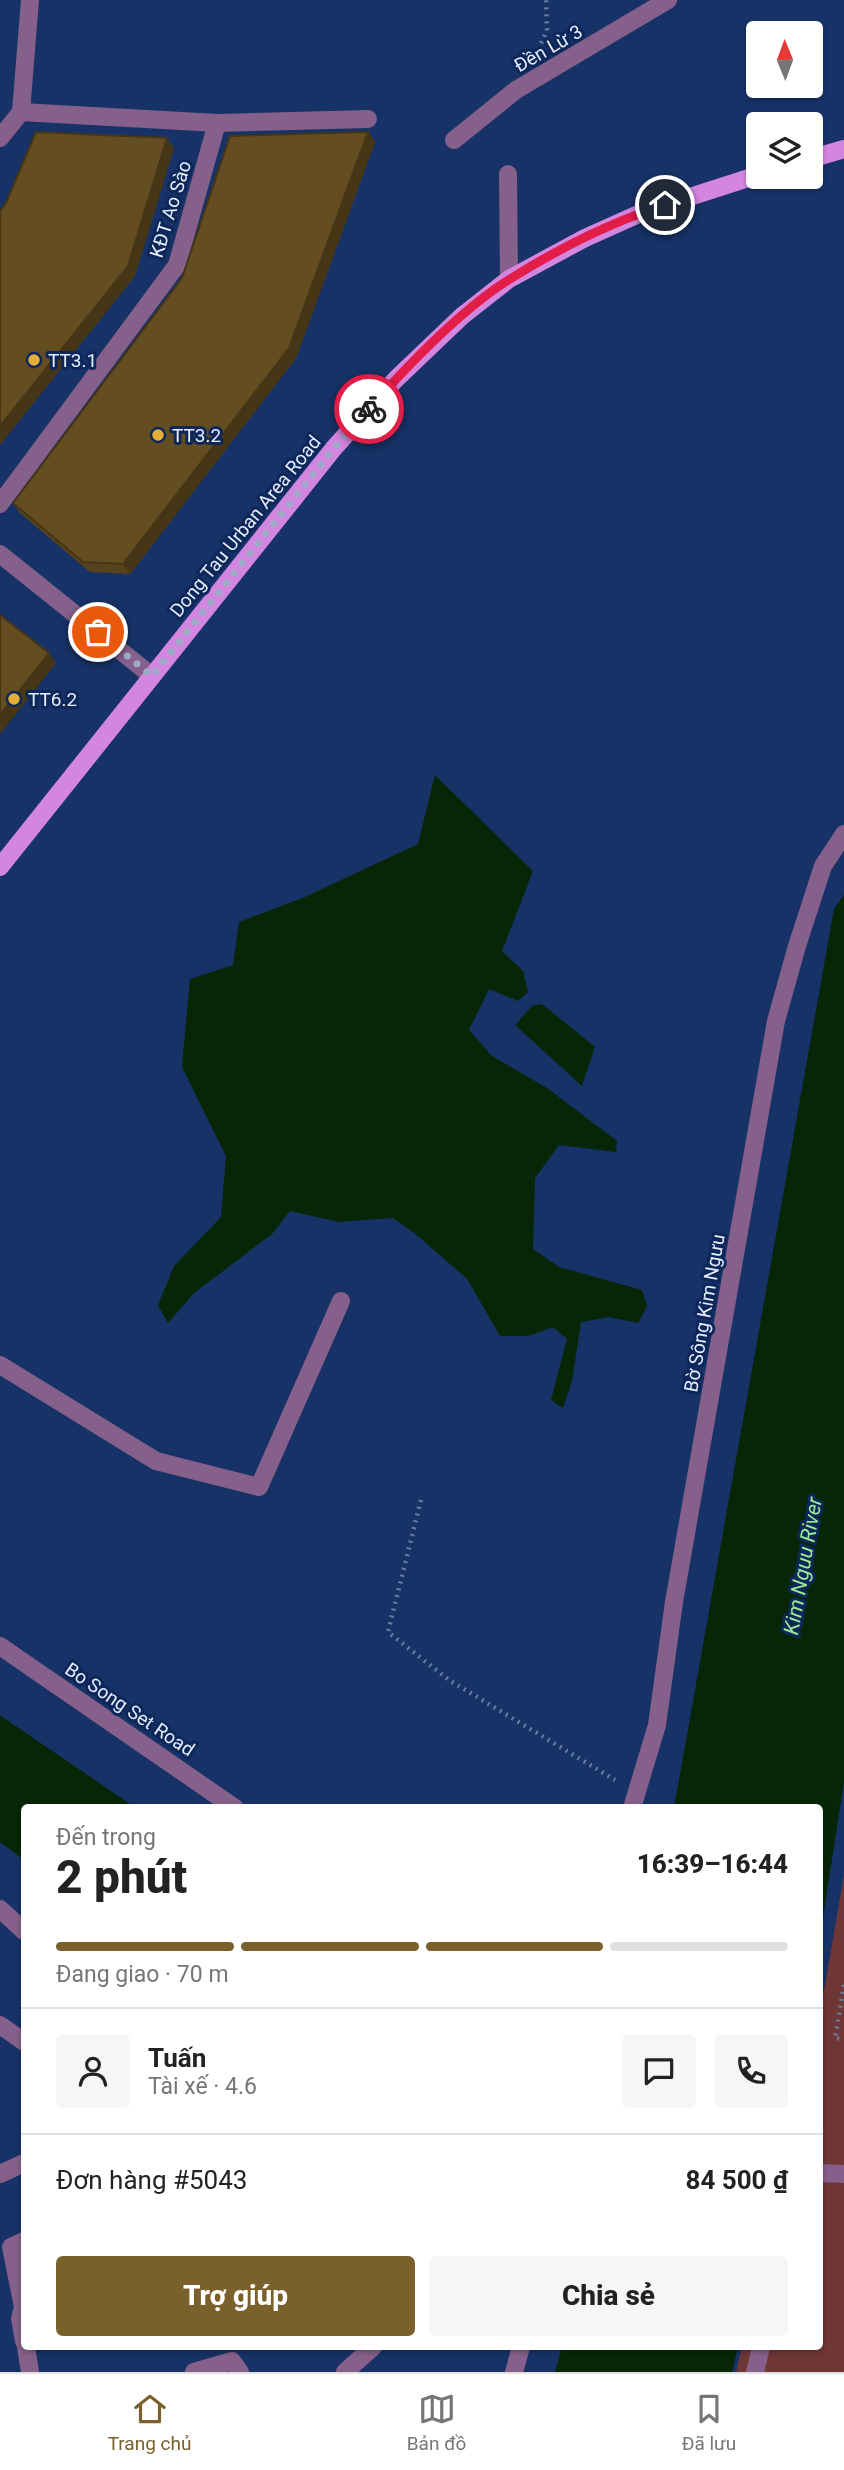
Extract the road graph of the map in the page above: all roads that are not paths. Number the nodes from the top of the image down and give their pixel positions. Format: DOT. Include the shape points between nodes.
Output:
graph roads {
  1 [pos="30,0"];
  2 [pos="668,0"];
  3 [pos="21,112"];
  4 [pos="368,118"];
  5 [pos="217,123"];
  6 [pos="0,138"];
  7 [pos="454,140"];
  8 [pos="844,149"];
  9 [pos="823,155"];
  10 [pos="508,174"];
  11 [pos="746,180"];
  12 [pos="509,279"];
  13 [pos="0,504"];
  14 [pos="0,554"];
  15 [pos="152,676"];
  16 [pos="844,835"];
  17 [pos="0,867"];
  18 [pos="341,1301"];
  19 [pos="0,1365"];
  20 [pos="0,1646"];
  21 [pos="634,1801"];
  22 [pos="229,1804"];
  23 [pos="0,1909"];
  24 [pos="21,1928"];
  25 [pos="0,2025"];
  26 [pos="21,2040"];
  27 [pos="21,2164"];
  28 [pos="823,2173"];
  29 [pos="0,2174"];
  30 [pos="844,2174"];
  31 [pos="21,2242"];
  32 [pos="21,2298"];
  33 [pos="26,2350"];
  34 [pos="370,2350"];
  35 [pos="520,2350"];
  36 [pos="760,2350"];
  37 [pos="30,2372"];
  38 [pos="194,2372"];
  39 [pos="240,2372"];
  40 [pos="345,2372"];
  41 [pos="514,2372"];
  42 [pos="755,2372"];
  1 -- 3 [label="street"];
  2 -- 7 [label="street, Đền Lừ 3" via="516,90"];
  3 -- 5 [label="street"];
  3 -- 6 [label="street"];
  4 -- 5 [label="street"];
  5 -- 13 [label="street, KĐT Ao Sào" via="177,265"];
  8 -- 9 [label="main road"];
  10 -- 12 [label="street"];
  11 -- 12 [label="main road, Dong Tau Urban Area Road" via="643,212"];
  12 -- 15 [label="main road, Dong Tau Urban Area Road" via="396,379 334,448"];
  14 -- 15 [label="street"];
  15 -- 17 [label="main road, Dong Tau Urban Area Road"];
  16 -- 21 [label="street, Bờ Sông Kim Ngưu" via="823,866 776,1021 674,1602 657,1725"];
  18 -- 19 [label="street" via="259,1487 156,1461"];
  20 -- 22 [label="street, Bo Song Set Road"];
  23 -- 24 [label="street"];
  25 -- 26 [label="street"];
  27 -- 29 [label="street"];
  28 -- 30 [label="street"];
  31 -- 32 [label="street" via="10,2247"];
  33 -- 37 [label="street"];
  34 -- 40 [label="street"];
  35 -- 41 [label="street"];
  36 -- 42 [label="street"];
  38 -- 39 [label="street" via="232,2361"];
}
